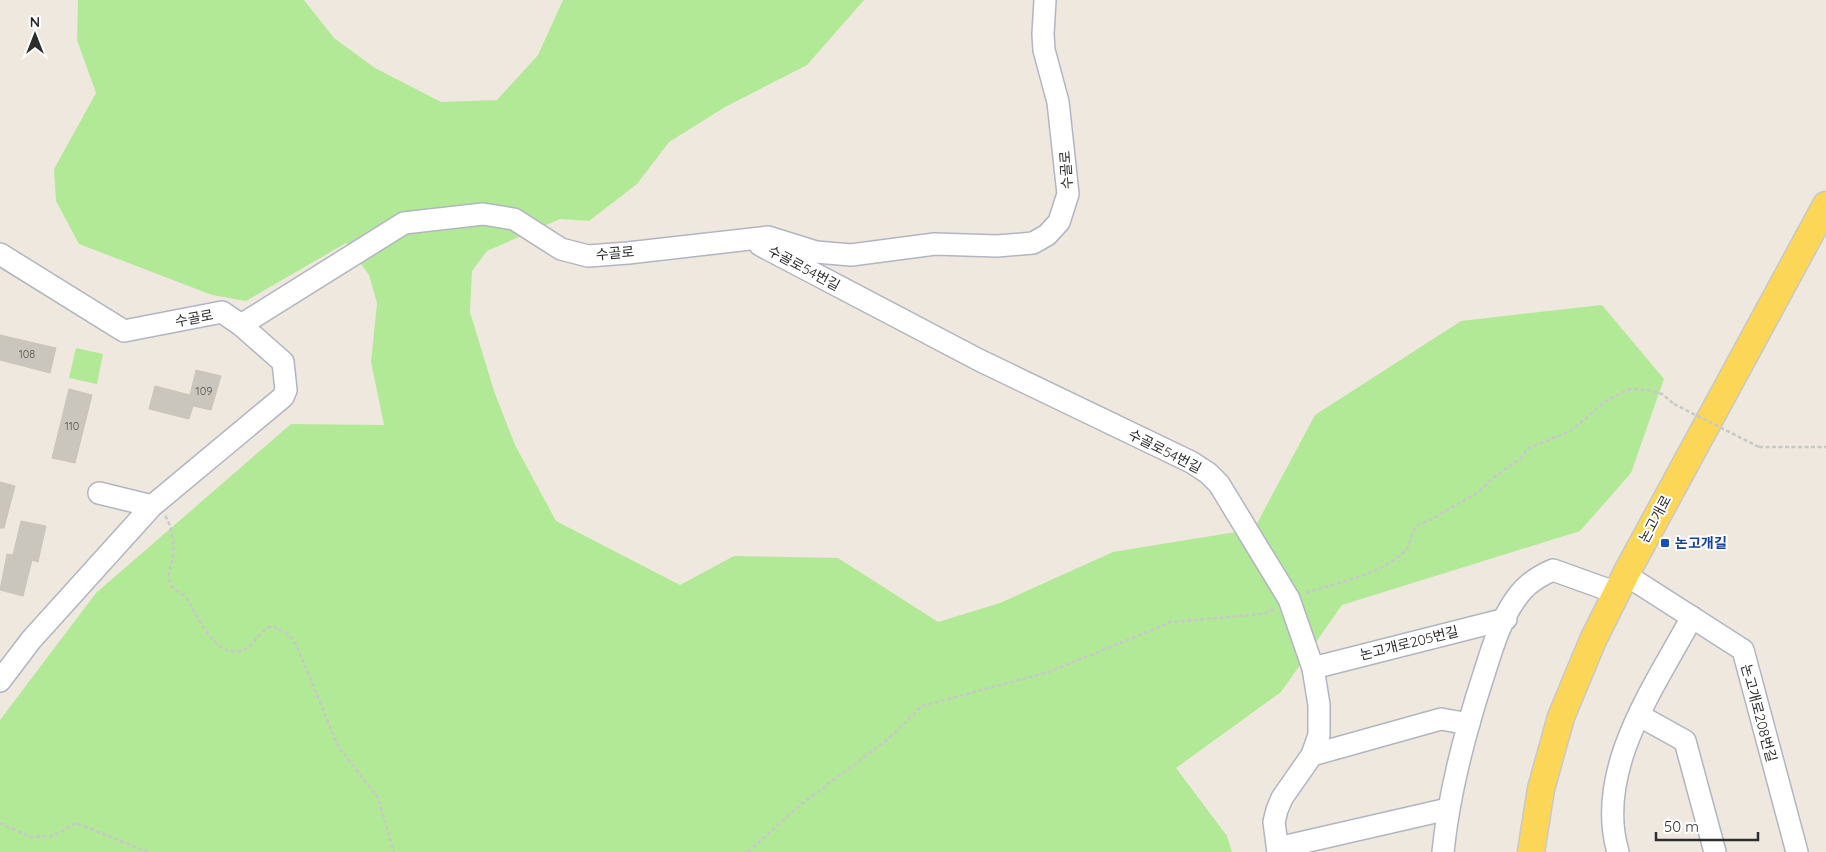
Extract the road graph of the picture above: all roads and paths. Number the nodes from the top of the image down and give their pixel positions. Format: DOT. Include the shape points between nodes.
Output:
graph roads {
  1 [pos="1045,0"];
  2 [pos="1826,205"];
  3 [pos="748,239"];
  4 [pos="0,254"];
  5 [pos="240,325"];
  6 [pos="1826,446"];
  7 [pos="100,493"];
  8 [pos="152,506"];
  9 [pos="1621,584"];
  10 [pos="1289,599"];
  11 [pos="1692,617"];
  12 [pos="1506,619"];
  13 [pos="1313,668"];
  14 [pos="0,681"];
  15 [pos="1640,716"];
  16 [pos="1468,724"];
  17 [pos="1312,755"];
  18 [pos="1448,809"];
  19 [pos="0,823"];
  20 [pos="1278,850"];
  21 [pos="148,852"];
  22 [pos="394,852"];
  23 [pos="748,852"];
  24 [pos="1443,852"];
  25 [pos="1531,852"];
  26 [pos="1618,852"];
  27 [pos="1715,852"];
  28 [pos="1797,852"];
  1 -- 3 [label="street, 수골로" via="1044,50 1058,102 1068,178 1068,194 1059,222 1047,235 1016,245 935,244 851,255 816,252 768,237"];
  2 -- 9 [label="main road, 논고개로"];
  3 -- 5 [label="street, 수골로" via="588,256 560,249 514,219 483,214 404,223"];
  3 -- 10 [label="street, 수골로54번길" via="979,360 1208,473 1219,484"];
  4 -- 5 [label="street, 수골로" via="124,331 222,312"];
  5 -- 8 [label="street" via="283,362 286,390 283,397"];
  6 -- 10 [label="path, bridge" via="1759,446 1674,404 1662,394 1630,389 1615,396 1571,431 1529,448 1478,492 1434,519 1422,522 1414,529 1405,552 1380,569"];
  7 -- 8 [label="street"];
  8 -- 14 [label="street" via="31,640"];
  8 -- 22 [label="path" via="172,526 174,553 169,579 172,588 187,598 193,613 220,646 240,650 250,646 273,626 289,635 296,644 338,746 378,798"];
  9 -- 11 [label="street, 논고개로208번길"];
  9 -- 12 [label="street" via="1553,570 1534,579 1514,600"];
  9 -- 25 [label="main road, 논고개로" via="1561,717 1541,789"];
  10 -- 13 [label="street, 수골로54번길"];
  10 -- 23 [label="path" via="1282,606 1263,614 1171,622 1049,672 922,706 888,739 799,806"];
  11 -- 15 [label="street"];
  11 -- 28 [label="street, 논고개로208번길" via="1743,650"];
  12 -- 13 [label="street, 논고개로205번길"];
  12 -- 16 [label="street" via="1494,642"];
  13 -- 17 [label="street, 수골로54번길" via="1319,735"];
  15 -- 26 [label="street" via="1625,748 1616,784 1612,818"];
  15 -- 27 [label="street" via="1685,741"];
  16 -- 17 [label="street" via="1441,719"];
  16 -- 18 [label="street"];
  17 -- 20 [label="street, 수골로54번길" via="1277,810 1274,822"];
  18 -- 20 [label="street"];
  18 -- 24 [label="street"];
  19 -- 21 [label="path" via="31,837 52,836 76,823"];
}
